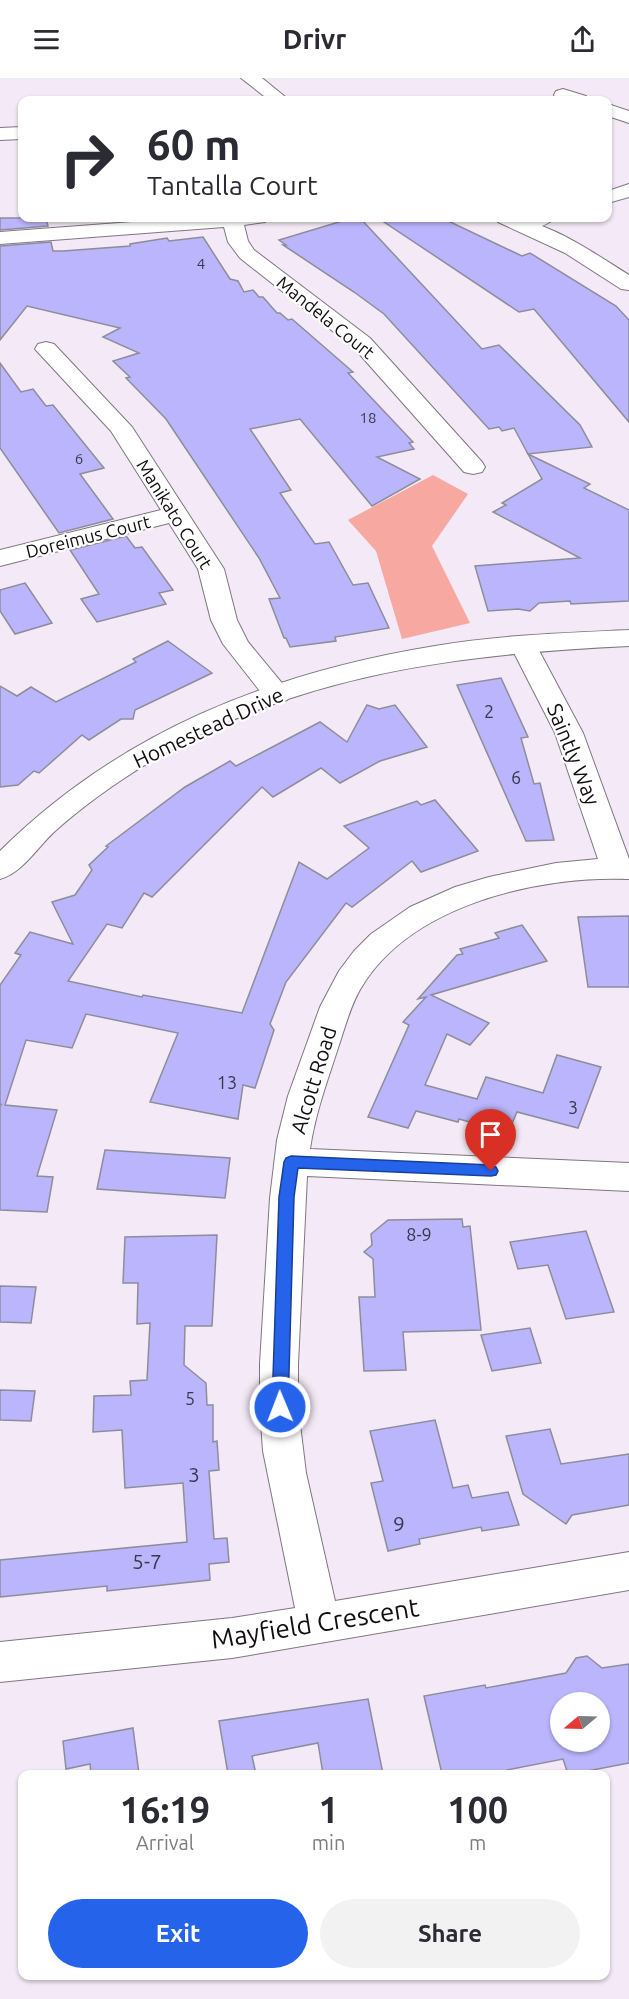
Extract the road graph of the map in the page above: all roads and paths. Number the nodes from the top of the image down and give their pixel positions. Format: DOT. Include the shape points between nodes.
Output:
graph roads {
  1 [pos="250,78"];
  2 [pos="275,96"];
  3 [pos="612,111"];
  4 [pos="629,117"];
  5 [pos="18,133"];
  6 [pos="0,134"];
  7 [pos="629,190"];
  8 [pos="612,196"];
  9 [pos="206,222"];
  10 [pos="233,222"];
  11 [pos="515,222"];
  12 [pos="0,238"];
  13 [pos="629,284"];
  14 [pos="46,349"];
  15 [pos="474,467"];
  16 [pos="176,514"];
  17 [pos="0,558"];
  18 [pos="629,638"];
  19 [pos="523,645"];
  20 [pos="277,694"];
  21 [pos="0,869"];
  22 [pos="622,869"];
  23 [pos="291,1162"];
  24 [pos="629,1177"];
  25 [pos="629,1570"];
  26 [pos="319,1623"];
  27 [pos="0,1662"];
  1 -- 2 [label="street"];
  3 -- 4 [label="street"];
  5 -- 6 [label="street"];
  7 -- 8 [label="street"];
  9 -- 12 [label="street"];
  10 -- 15 [label="street, Mandela Court" via="238,242 247,254 362,343"];
  11 -- 13 [label="street" via="572,249"];
  14 -- 16 [label="street, Manikato Court" via="120,427"];
  16 -- 17 [label="street, Doreimus Court"];
  16 -- 20 [label="street, Manikato Court" via="212,569 224,621 236,644"];
  18 -- 19 [label="street, Homestead Drive"];
  19 -- 20 [label="street, Homestead Drive" via="435,654 374,666"];
  19 -- 22 [label="street, Saintly Way" via="569,733"];
  20 -- 21 [label="street, Homestead Drive" via="183,734 126,765 40,829"];
  22 -- 23 [label="street, Alcott Road" via="545,875 456,896 387,939 350,979 336,1005 298,1121"];
  23 -- 24 [label="street"];
  23 -- 26 [label="street, Alcott Road" via="279,1386 282,1450"];
  25 -- 26 [label="street, Mayfield Crescent"];
  26 -- 27 [label="street, Mayfield Crescent" via="232,1638"];
}
